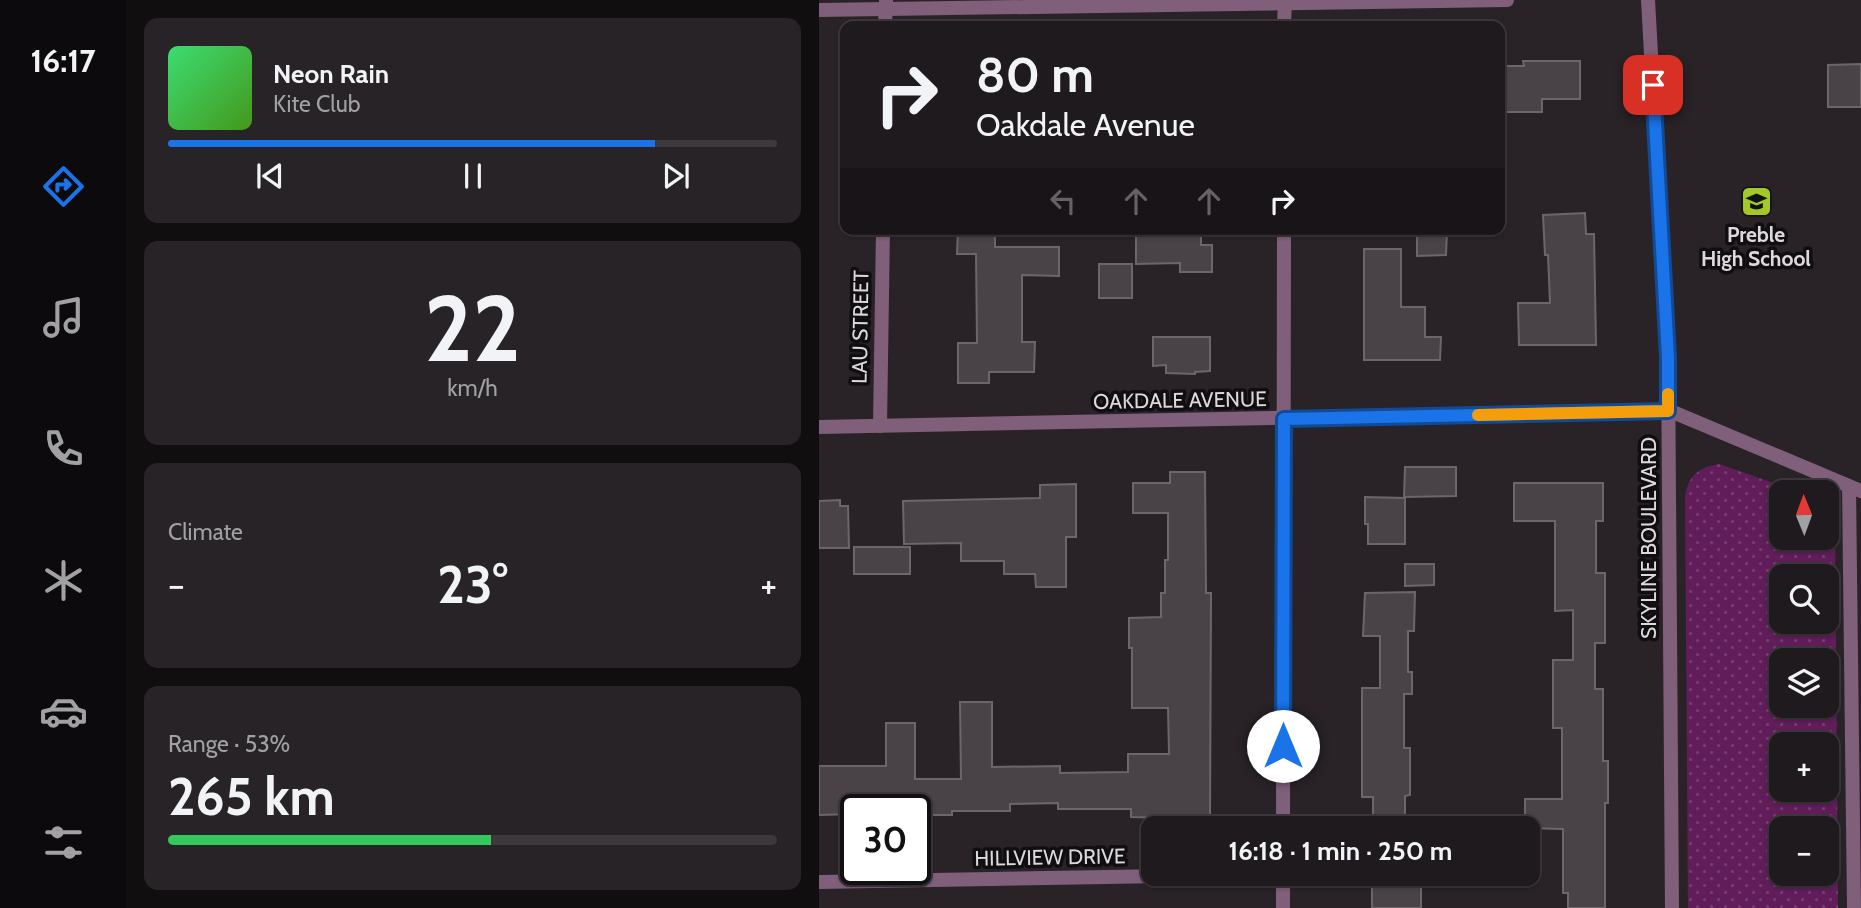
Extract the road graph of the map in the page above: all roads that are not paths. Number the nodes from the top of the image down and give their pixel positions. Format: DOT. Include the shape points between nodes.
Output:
graph roads {
  1 [pos="1507,0"];
  2 [pos="1648,0"];
  3 [pos="1285,2"];
  4 [pos="886,5"];
  5 [pos="819,10"];
  6 [pos="1284,21"];
  7 [pos="883,235"];
  8 [pos="1284,235"];
  9 [pos="1668,411"];
  10 [pos="1284,419"];
  11 [pos="880,426"];
  12 [pos="819,427"];
  13 [pos="1855,489"];
  14 [pos="1283,816"];
  15 [pos="1141,876"];
  16 [pos="819,882"];
  17 [pos="1283,886"];
  18 [pos="1283,908"];
  19 [pos="1672,908"];
  20 [pos="1854,908"];
  1 -- 3 [label="street"];
  2 -- 9 [label="street, SKYLINE BOULEVARD"];
  3 -- 4 [label="street"];
  3 -- 6 [label="street"];
  4 -- 5 [label="street"];
  7 -- 11 [label="street, LAU STREET"];
  8 -- 10 [label="street"];
  9 -- 10 [label="street, OAKDALE AVENUE"];
  9 -- 13 [label="street"];
  9 -- 19 [label="street, SKYLINE BOULEVARD"];
  10 -- 11 [label="street, OAKDALE AVENUE"];
  10 -- 14 [label="street"];
  11 -- 12 [label="street, OAKDALE AVENUE"];
  13 -- 20 [label="street"];
  15 -- 16 [label="street, HILLVIEW DRIVE"];
  17 -- 18 [label="street"];
}
